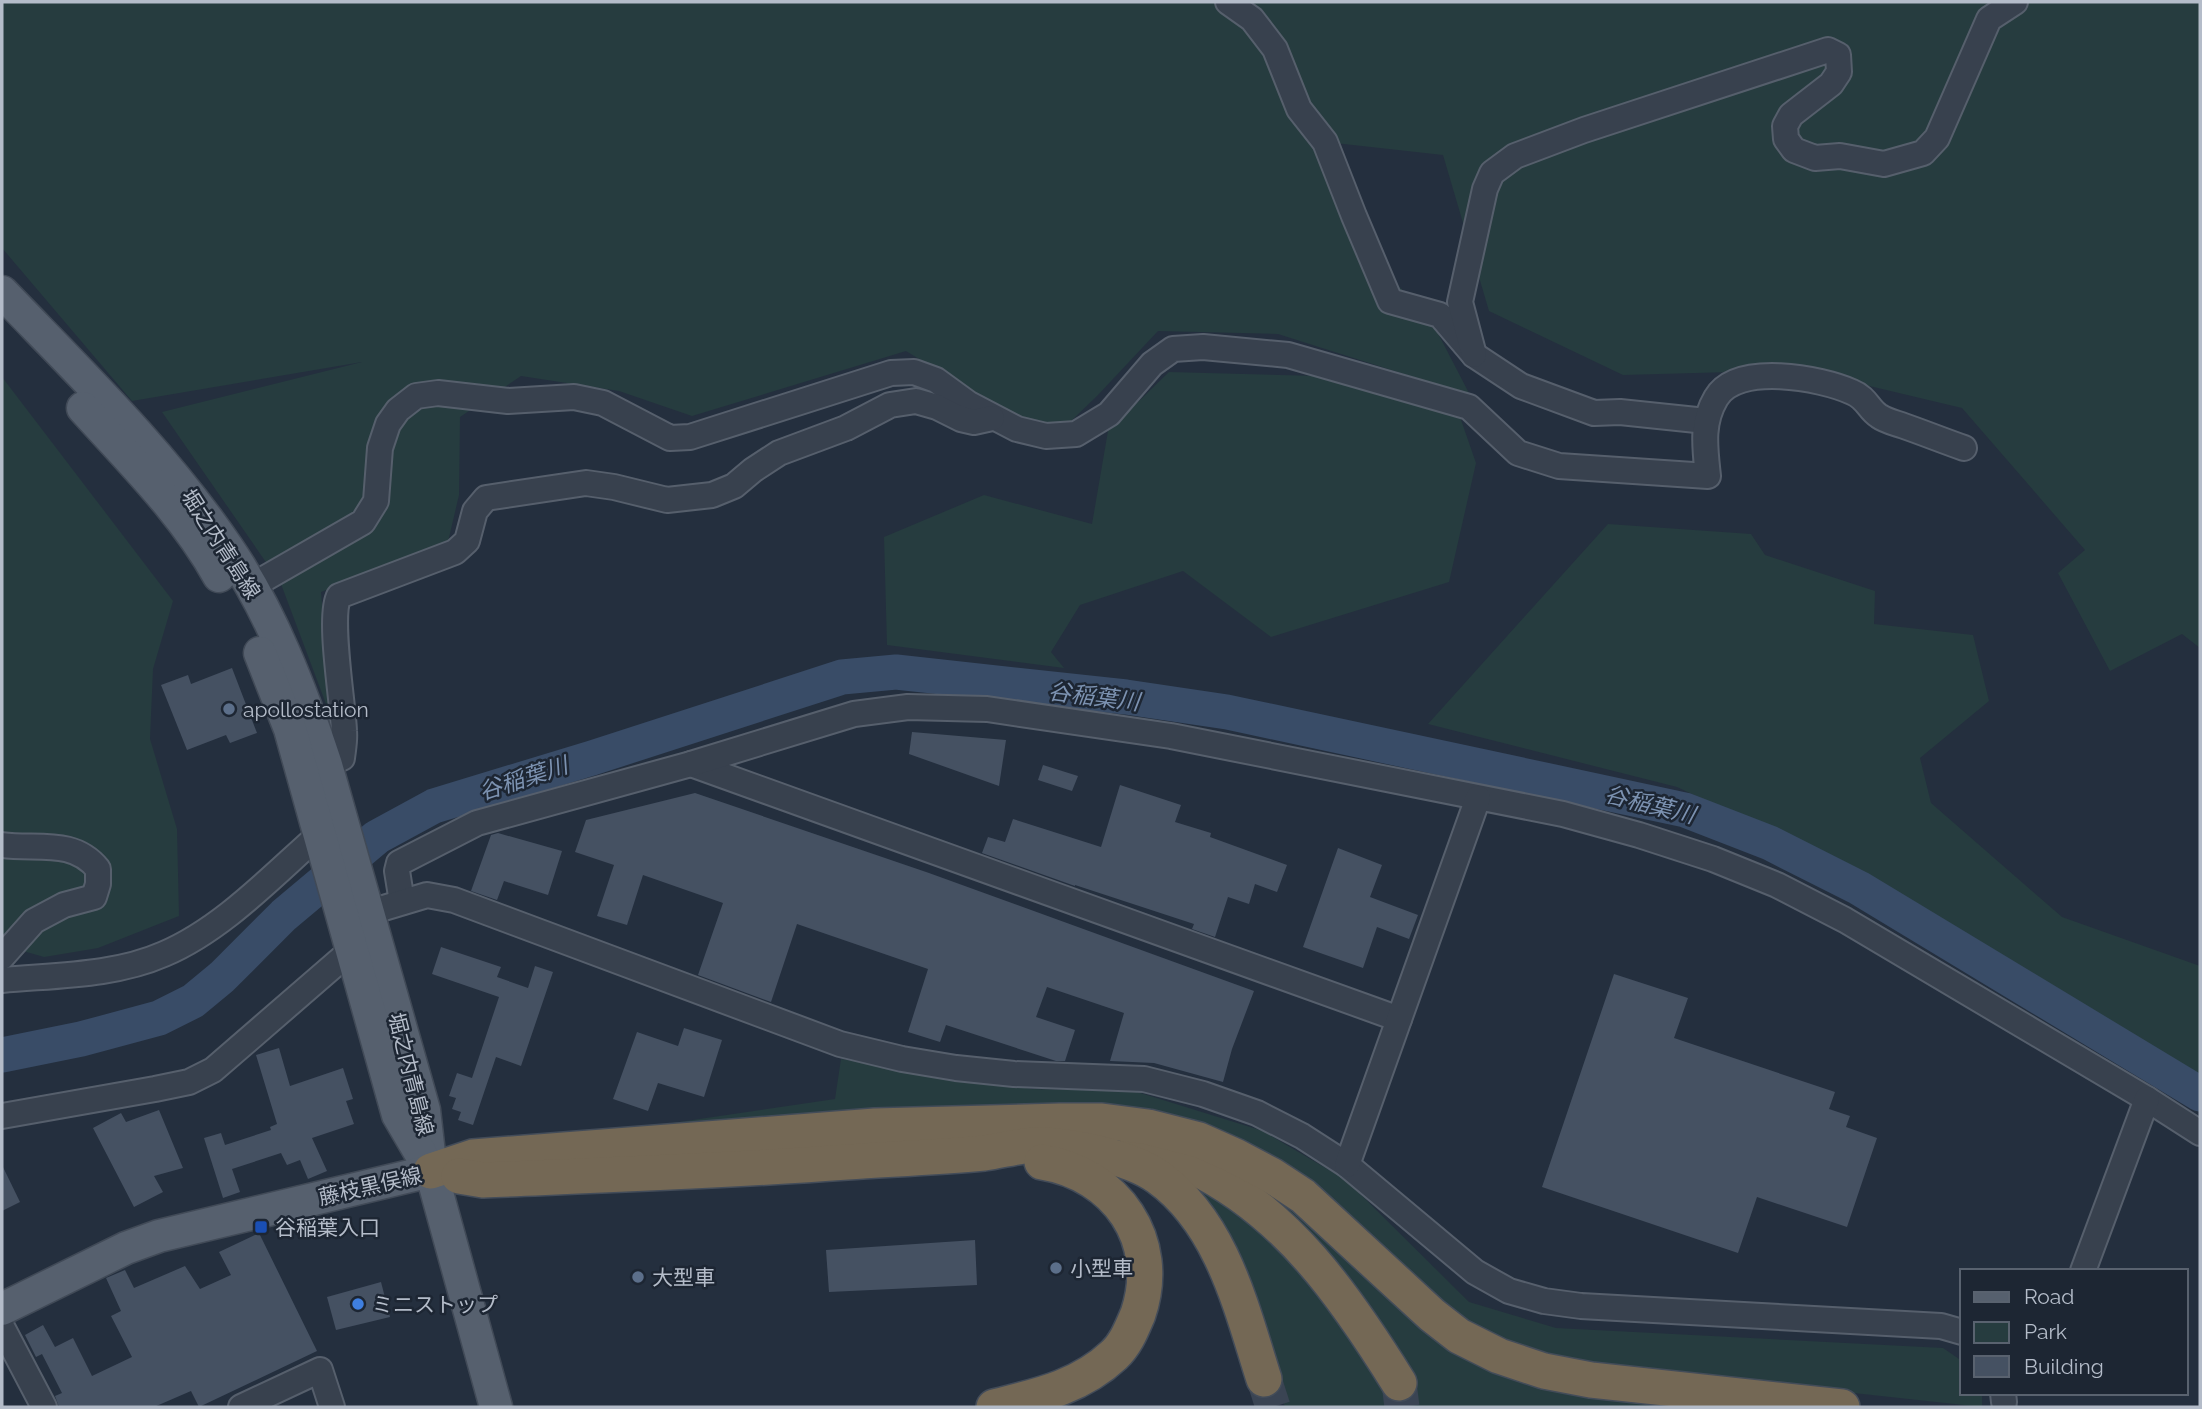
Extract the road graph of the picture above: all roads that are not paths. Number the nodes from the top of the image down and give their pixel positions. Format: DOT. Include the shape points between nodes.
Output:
graph roads {
  1 [pos="1228,2"];
  2 [pos="2015,2"];
  3 [pos="2,292"];
  4 [pos="2,323"];
  5 [pos="1474,355"];
  6 [pos="995,417"];
  7 [pos="1706,421"];
  8 [pos="1964,448"];
  9 [pos="250,587"];
  10 [pos="691,764"];
  11 [pos="326,765"];
  12 [pos="1478,798"];
  13 [pos="330,840"];
  14 [pos="2,845"];
  15 [pos="402,902"];
  16 [pos="364,932"];
  17 [pos="2,957"];
  18 [pos="2,980"];
  19 [pos="1399,1019"];
  20 [pos="2147,1099"];
  21 [pos="2,1116"];
  22 [pos="1060,1121"];
  23 [pos="2200,1133"];
  24 [pos="983,1138"];
  25 [pos="1347,1165"];
  26 [pos="431,1171"];
  27 [pos="2084,1269"];
  28 [pos="2,1309"];
  29 [pos="2,1327"];
  30 [pos="1960,1331"];
  31 [pos="1264,1379"];
  32 [pos="1399,1383"];
  33 [pos="44,1407"];
  34 [pos="241,1407"];
  35 [pos="332,1407"];
  36 [pos="496,1407"];
  37 [pos="994,1407"];
  38 [pos="1842,1407"];
  1 -- 5 [label="street" via="1252,19 1275,49 1299,109 1325,142 1390,301 1440,315"];
  2 -- 5 [label="street" via="1989,19 1937,138 1923,153 1884,164 1839,156 1815,158 1794,150 1786,139 1785,126 1791,115 1831,84 1839,72 1838,55 1828,50 1515,156 1492,173 1485,190 1460,302"];
  3 -- 9 [label="main road, 堀之内青島線" via="180,481"];
  4 -- 13 [label="main road, 堀之内青島線" via="161,494 212,562 255,639"];
  5 -- 7 [label="street" via="1521,386 1594,413"];
  6 -- 7 [label="street" via="1017,429 1046,436 1076,435 1109,414 1152,364 1173,349 1203,347 1288,355 1469,407 1518,453 1559,466 1708,476"];
  6 -- 9 [label="street" via="936,380 914,372 891,373 690,437 670,438 603,403 574,397 508,401 438,393 416,396 388,424 380,448 376,501 363,522"];
  6 -- 11 [label="street" via="974,422 916,401 891,405 779,453 734,486 712,495 667,500 586,483 486,498 475,511 467,541 454,552 339,596 335,625 345,734 342,758"];
  7 -- 8 [label="street" via="1717,395 1737,381 1773,375 1816,380 1852,392 1865,399 1878,416"];
  9 -- 11 [label="main road, 堀之内青島線" via="271,625"];
  10 -- 12 [label="street" via="854,714 908,707 987,709 1171,736"];
  10 -- 15 [label="street" via="477,823 400,863"];
  10 -- 19 [label="street"];
  11 -- 13 [label="main road, 堀之内青島線"];
  12 -- 19 [label="street"];
  12 -- 20 [label="street" via="1639,835 1777,886 1845,919"];
  13 -- 16 [label="main road, 堀之内青島線"];
  13 -- 18 [label="street" via="191,941 162,955 85,974"];
  14 -- 17 [label="street" via="74,850 98,869 98,884 94,897 64,905 34,921"];
  15 -- 16 [label="street"];
  15 -- 25 [label="street" via="427,895 454,900 841,1044 902,1059 1014,1074 1144,1080 1203,1094 1257,1113"];
  16 -- 21 [label="street" via="213,1070 189,1082"];
  16 -- 26 [label="main road, 堀之内青島線" via="424,1110"];
  19 -- 25 [label="street"];
  20 -- 23 [label="street"];
  20 -- 27 [label="street"];
  22 -- 24 [label="highway"];
  22 -- 32 [label="highway" via="1143,1145 1193,1166 1241,1196 1289,1234 1319,1267 1358,1317"];
  22 -- 38 [label="highway" via="1147,1127 1199,1140 1236,1156 1303,1196 1432,1315 1459,1336 1499,1356 1591,1380"];
  24 -- 26 [label="highway" via="786,1167 483,1180"];
  24 -- 26 [label="highway" via="875,1126 473,1157"];
  24 -- 31 [label="highway" via="1117,1158 1156,1175 1188,1202 1214,1241"];
  24 -- 37 [label="highway" via="1082,1173 1111,1194 1134,1224 1145,1260 1143,1298 1132,1330 1117,1353 1060,1390"];
  25 -- 30 [label="street" via="1475,1272 1509,1291 1544,1301 1941,1326"];
  26 -- 28 [label="main road, 藤枝黒俣線" via="159,1236"];
  26 -- 36 [label="main road, 藤枝黒俣線"];
  29 -- 33 [label="street"];
  34 -- 35 [label="street" via="320,1370"];
}
